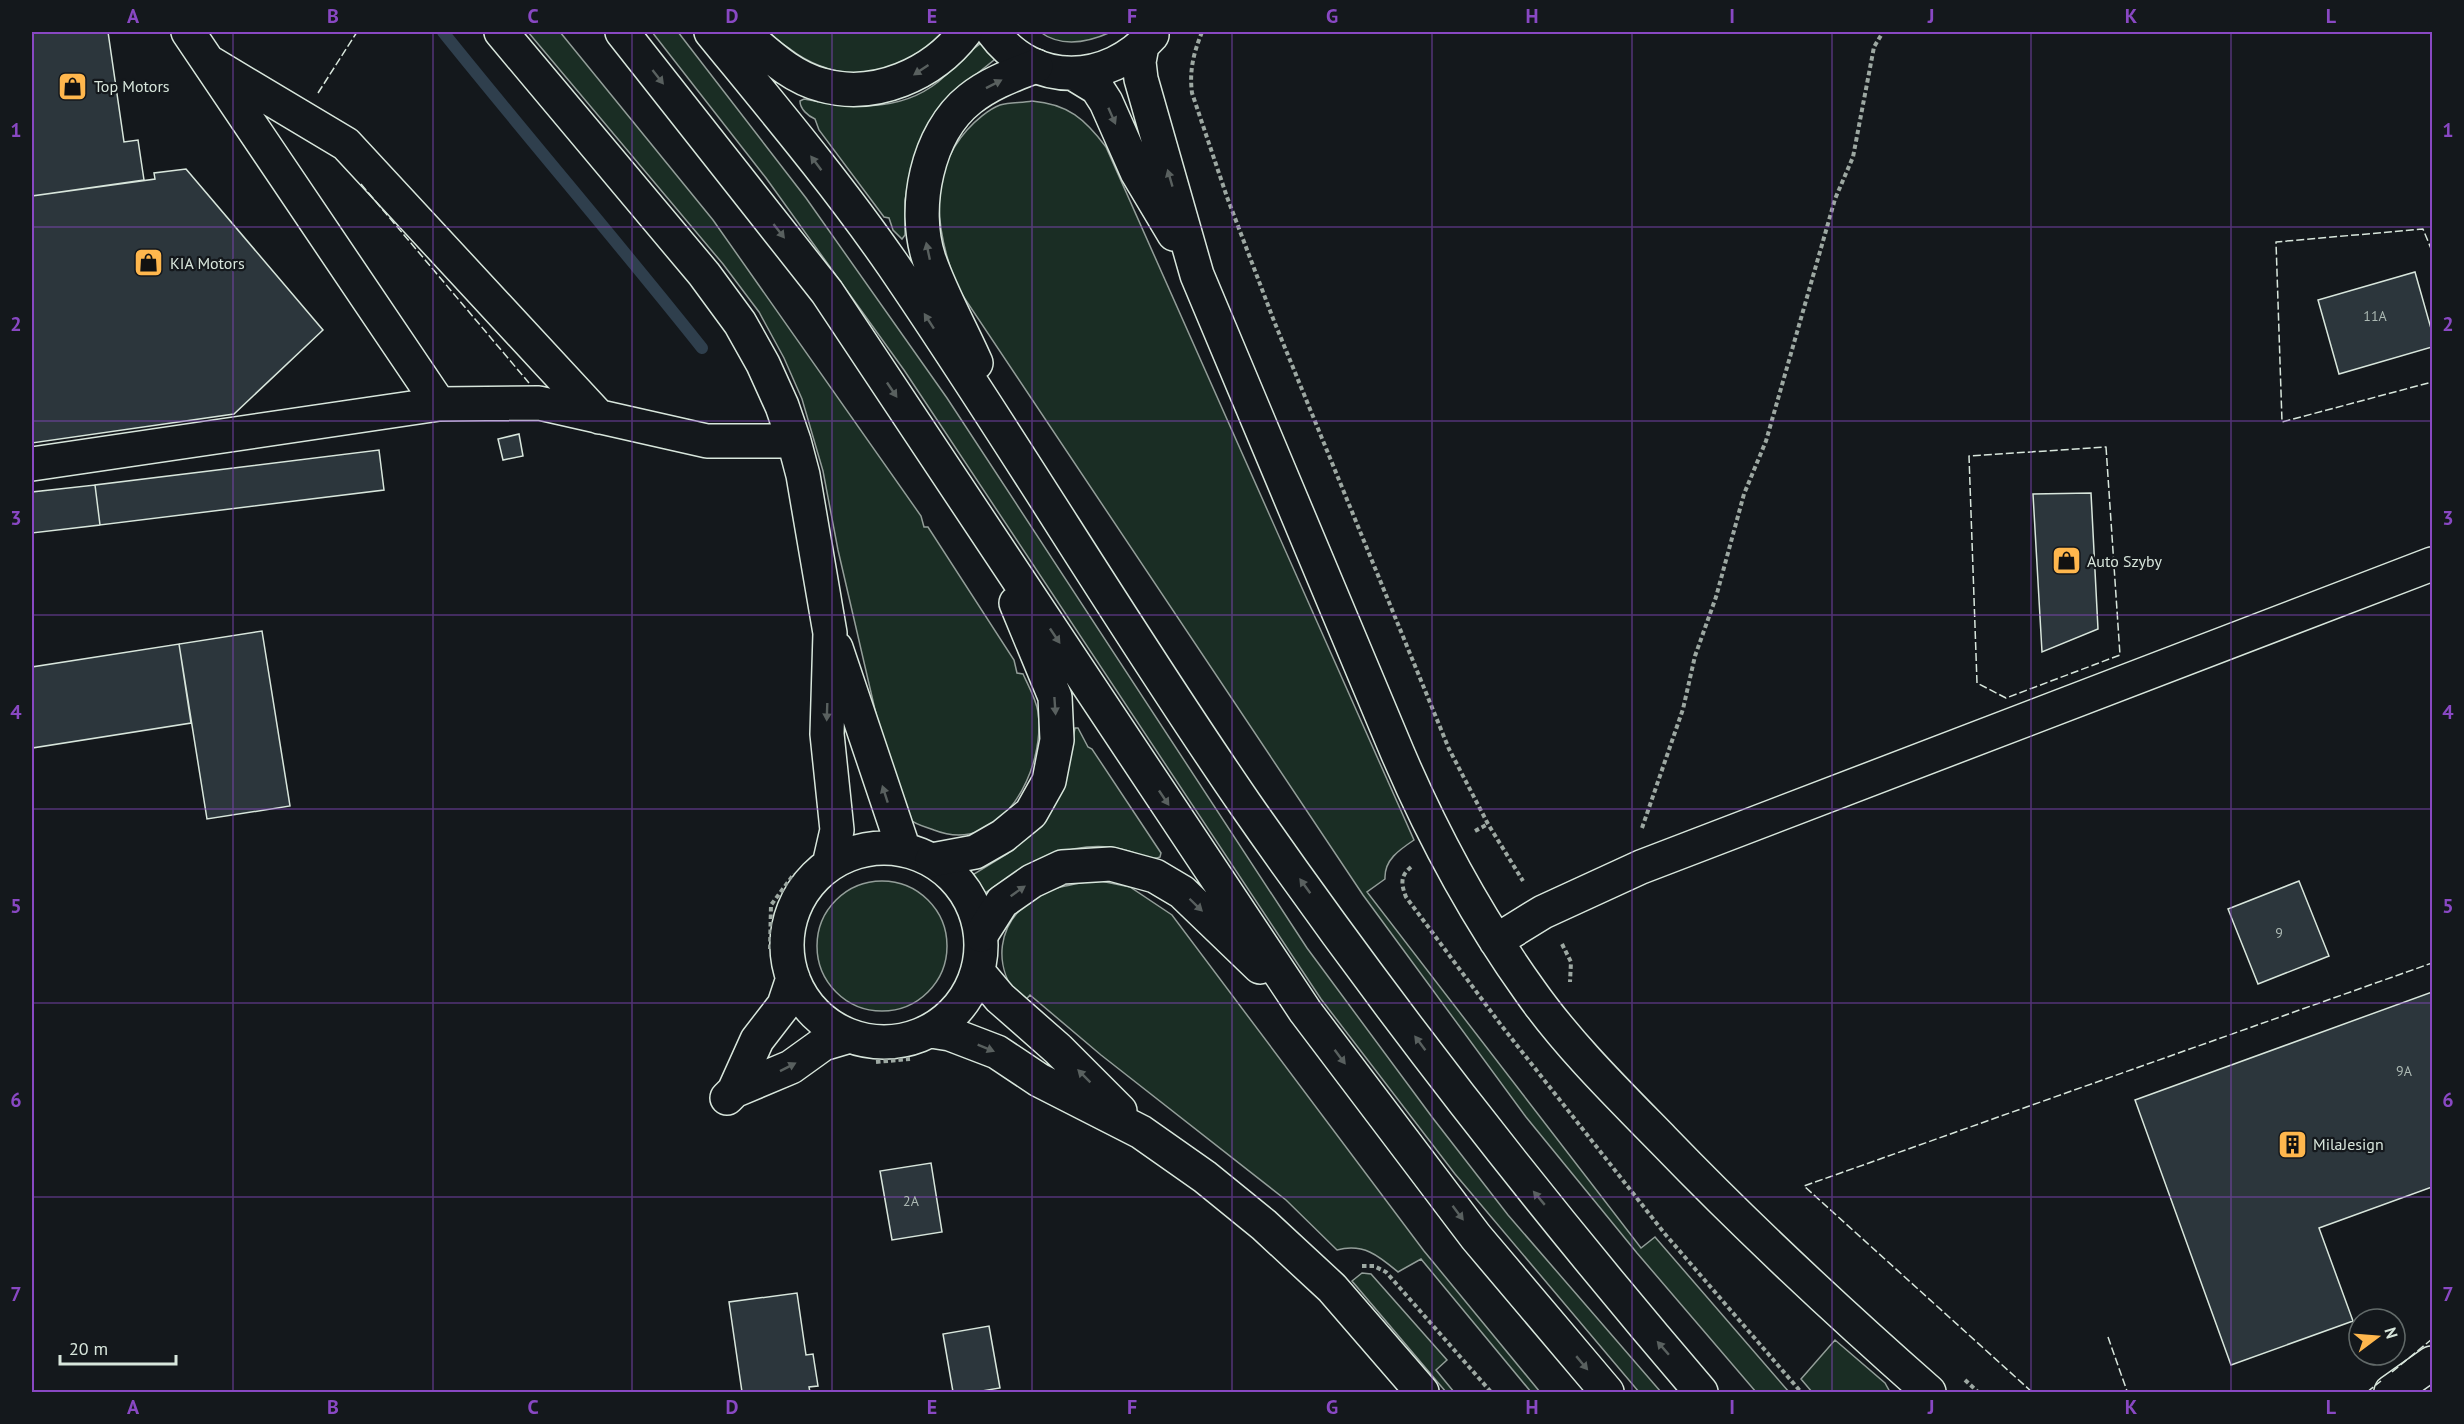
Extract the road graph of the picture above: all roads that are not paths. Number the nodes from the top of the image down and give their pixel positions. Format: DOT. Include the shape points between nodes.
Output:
graph roads {
  1 [pos="188,32"];
  2 [pos="501,32"];
  3 [pos="622,32"];
  4 [pos="711,32"];
  5 [pos="742,32"];
  6 [pos="965,32"];
  7 [pos="993,32"];
  8 [pos="1149,39"];
  9 [pos="209,62"];
  10 [pos="1036,66"];
  11 [pos="1074,74"];
  12 [pos="1197,275"];
  13 [pos="439,404"];
  14 [pos="599,417"];
  15 [pos="794,441"];
  16 [pos="1019,458"];
  17 [pos="32,464"];
  18 [pos="988,535"];
  19 [pos="2433,564"];
  20 [pos="830,633"];
  21 [pos="918,855"];
  22 [pos="829,865"];
  23 [pos="981,935"];
  24 [pos="1496,941"];
  25 [pos="978,972"];
  26 [pos="793,978"];
  27 [pos="1305,1011"];
  28 [pos="931,1030"];
  29 [pos="850,1036"];
  30 [pos="1141,1132"];
  31 [pos="2433,1363"];
  32 [pos="1422,1392"];
  33 [pos="1607,1392"];
  34 [pos="1701,1392"];
  35 [pos="1929,1392"];
  36 [pos="2391,1392"];
  1 -- 9 [label="main road"];
  2 -- 15 [label="main road" via="669,231 740,323 763,364"];
  3 -- 18 [label="main road, one-way" via="827,292"];
  16 -- 4 [label="main road, one-way" via="891,263"];
  6 -- 5 [label="main road, one-way" via="922,71 900,81 846,90 821,85 780,65"];
  7 -- 10 [label="main road" via="1010,50"];
  8 -- 11 [label="main road" via="1111,67"];
  12 -- 8 [label="main road, one-way" via="1141,79 1139,62"];
  9 -- 13 [label="main road"];
  9 -- 14 [label="main road" via="346,144"];
  10 -- 11 [label="main road"];
  16 -- 10 [label="main road, one-way" via="929,258 923,228 924,184 932,152 947,124 969,100 993,83"];
  11 -- 12 [label="main road, one-way" via="1096,88 1106,102 1137,172"];
  12 -- 24 [label="main road" via="1419,803"];
  13 -- 14 [label="main road" via="539,403"];
  13 -- 17 [label="main road"];
  14 -- 15 [label="main road" via="707,441"];
  15 -- 20 [label="main road" via="819,557"];
  34 -- 16 [label="main road, one-way" via="1517,1172 1368,974 1239,794"];
  18 -- 21 [label="main road, one-way" via="1055,697 1057,740 1049,781 1031,813 975,852"];
  18 -- 27 [label="main road, one-way"];
  19 -- 24 [label="main road" via="1641,867 1543,912"];
  21 -- 20 [label="main road, one-way"];
  20 -- 22 [label="main road, one-way" via="827,734 837,830"];
  21 -- 22 [label="main road" via="885,848 865,850"];
  21 -- 23 [label="main road" via="960,884 970,900"];
  22 -- 26 [label="main road" via="807,888 792,915 788,957"];
  23 -- 25 [label="main road"];
  23 -- 27 [label="main road, one-way" via="1002,902 1062,867 1110,864 1133,869 1155,876 1182,892"];
  24 -- 35 [label="main road" via="1539,1003 1638,1115 1833,1307"];
  25 -- 28 [label="main road" via="960,1006"];
  30 -- 25 [label="main road, one-way" via="1000,998"];
  26 -- 29 [label="main road" via="815,1013"];
  26 -- 29 [label="main road, one-way" via="784,1005 758,1040 731,1094 791,1066 823,1044"];
  27 -- 33 [label="main road, one-way" via="1476,1237"];
  28 -- 29 [label="main road" via="891,1042"];
  28 -- 30 [label="main road, one-way" via="997,1052 1039,1080"];
  30 -- 32 [label="main road" via="1214,1184 1317,1273"];
  31 -- 36 [label="main road"];
}
